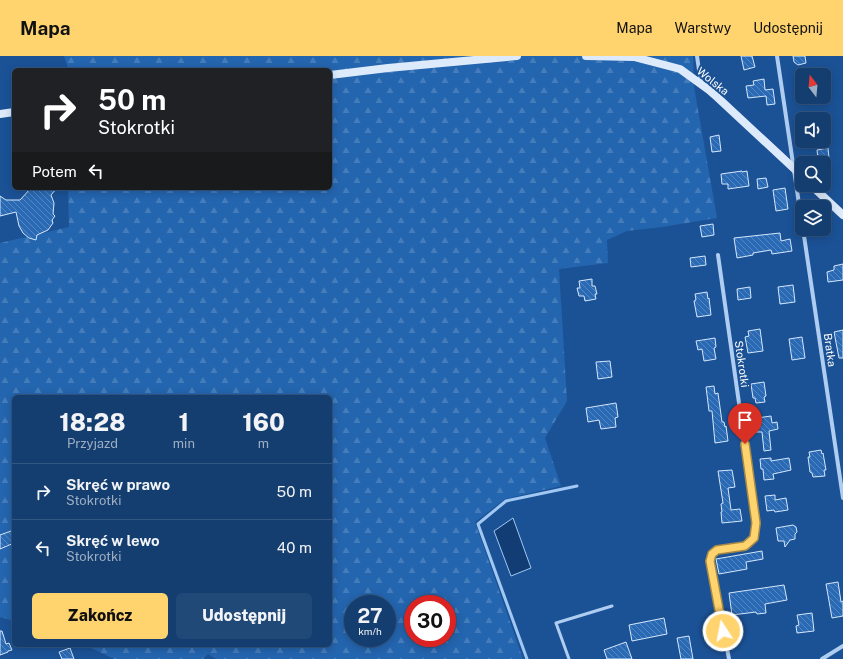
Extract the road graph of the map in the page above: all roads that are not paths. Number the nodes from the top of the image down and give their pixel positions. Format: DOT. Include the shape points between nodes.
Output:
graph roads {
  1 [pos="517,56"];
  2 [pos="586,56"];
  3 [pos="697,56"];
  4 [pos="777,56"];
  5 [pos="332,76"];
  6 [pos="702,84"];
  7 [pos="12,112"];
  8 [pos="0,114"];
  9 [pos="794,169"];
  10 [pos="819,192"];
  11 [pos="799,200"];
  12 [pos="843,214"];
  13 [pos="804,236"];
  14 [pos="718,254"];
  15 [pos="843,498"];
  16 [pos="612,606"];
  17 [pos="843,646"];
  18 [pos="829,657"];
  19 [pos="569,659"];
  20 [pos="729,659"];
  21 [pos="822,659"];
  1 -- 5 [label="street"];
  2 -- 6 [label="street, Wolska" via="634,57 680,69"];
  3 -- 6 [label="street"];
  4 -- 9 [label="street"];
  6 -- 9 [label="street, Wolska"];
  7 -- 8 [label="street"];
  9 -- 11 [label="street"];
  10 -- 12 [label="street"];
  13 -- 15 [label="street, Bratka"];
  14 -- 20 [label="street, Stokrotki" via="756,523 754,538 745,546 717,550 712,554 710,561"];
  16 -- 19 [label="lane" via="556,624"];
  17 -- 18 [label="street"];
  18 -- 21 [label="street"];
}
